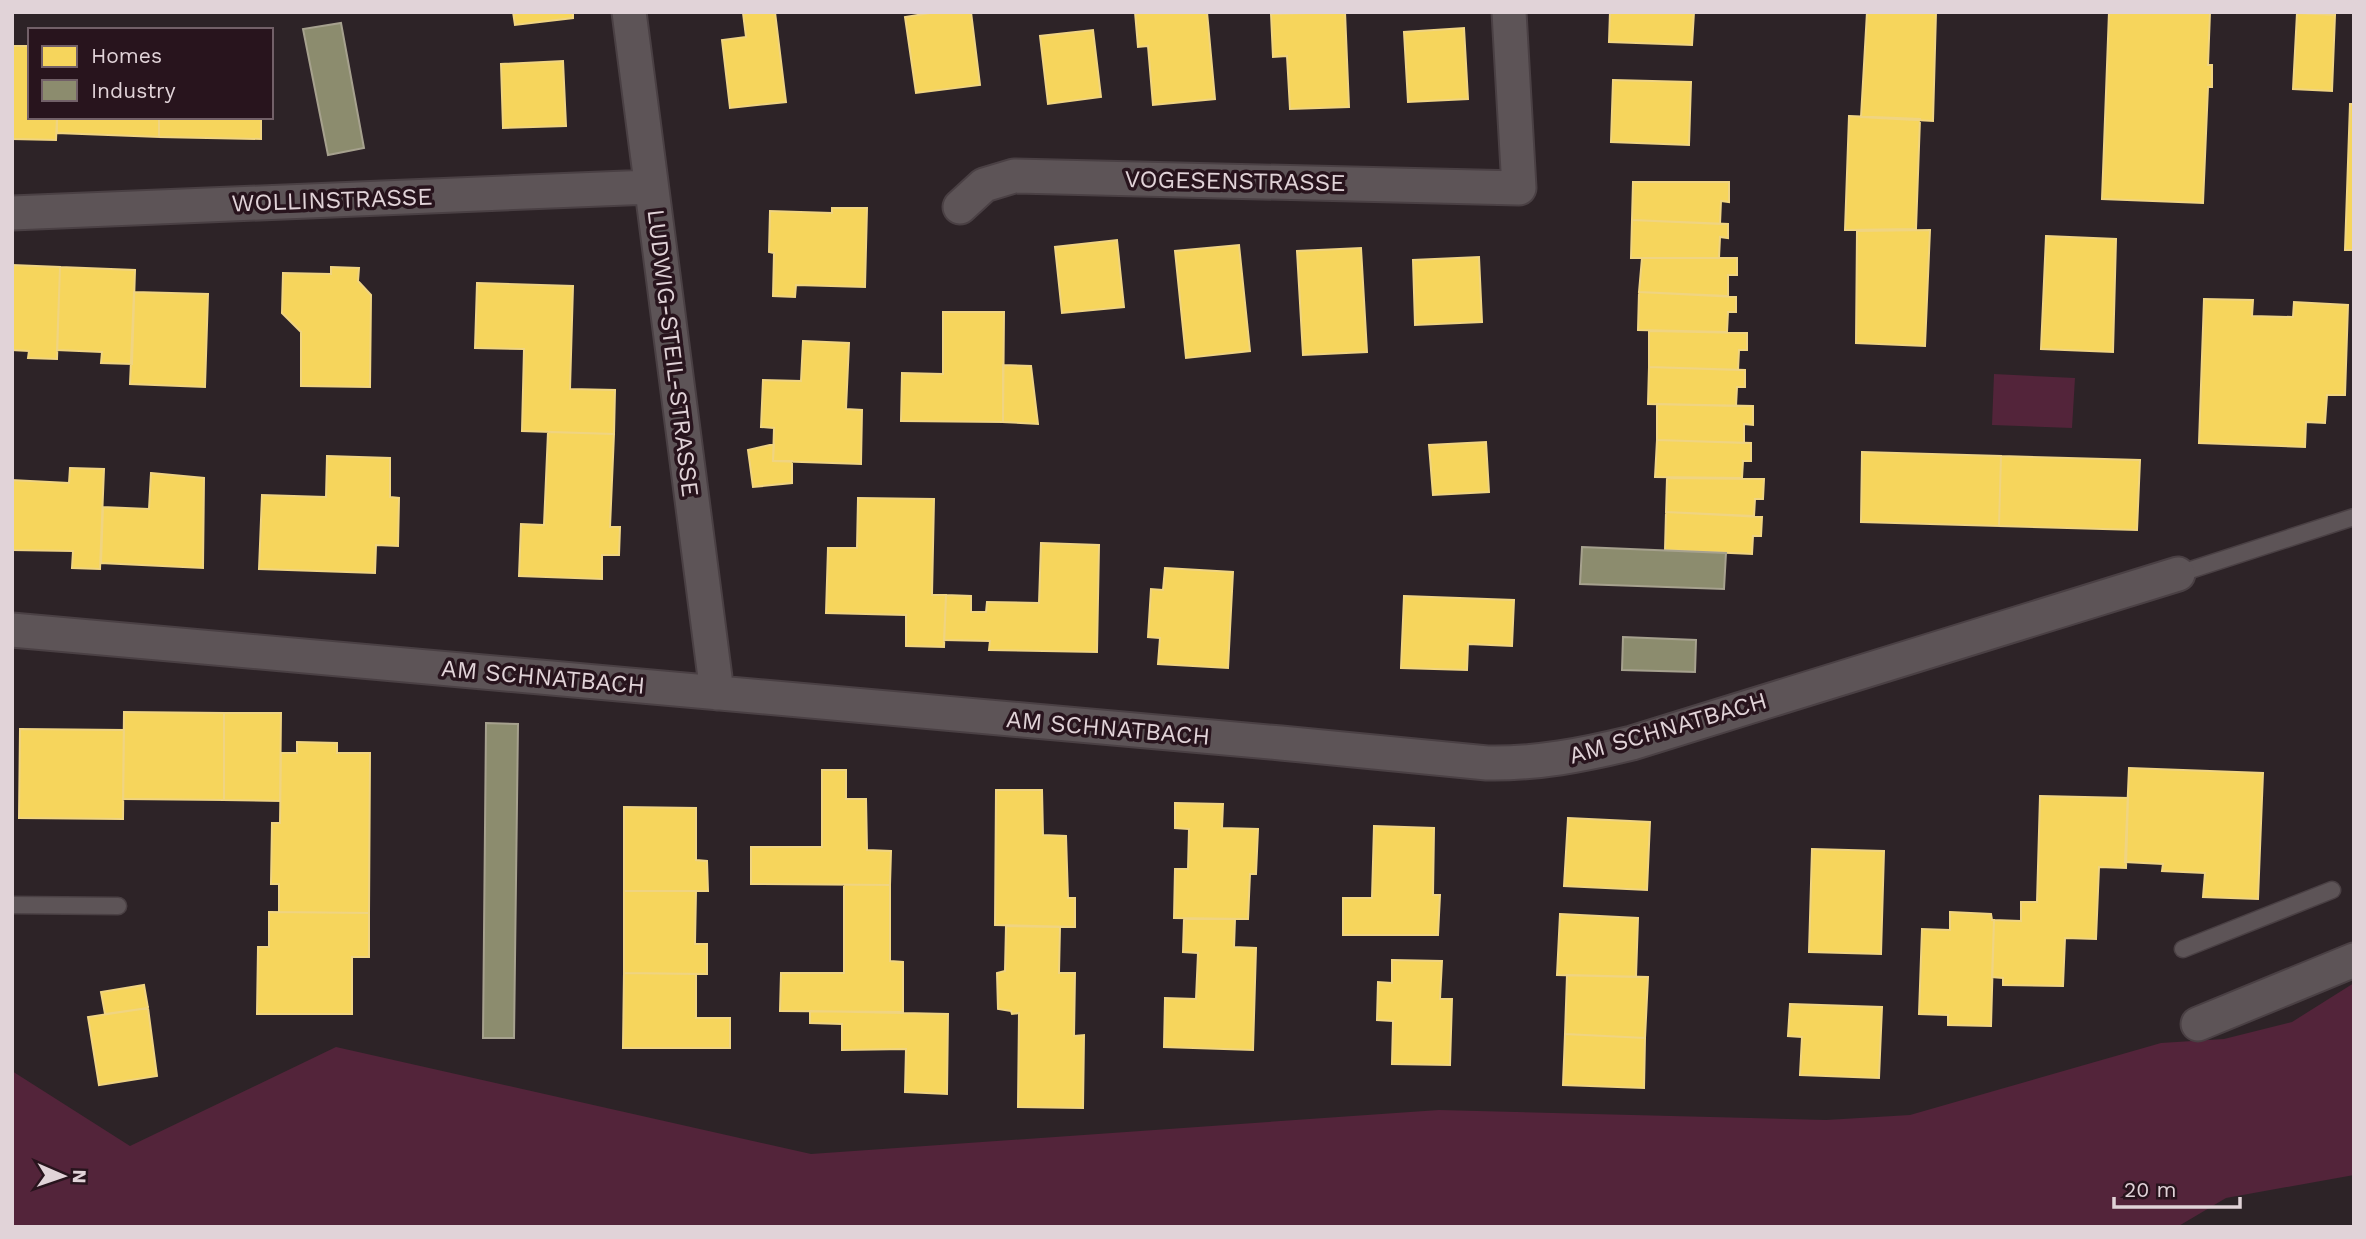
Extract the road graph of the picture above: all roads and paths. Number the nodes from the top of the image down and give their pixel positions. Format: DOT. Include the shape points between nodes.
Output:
graph roads {
  1 [pos="629,12"];
  2 [pos="1509,12"];
  3 [pos="651,187"];
  4 [pos="960,206"];
  5 [pos="12,213"];
  6 [pos="2354,517"];
  7 [pos="2178,574"];
  8 [pos="12,630"];
  9 [pos="717,693"];
  10 [pos="2332,890"];
  11 [pos="12,905"];
  12 [pos="118,906"];
  13 [pos="2183,949"];
  14 [pos="2354,960"];
  15 [pos="2198,1024"];
  1 -- 3 [label="street, LUDWIG-STEIL-STRASSE"];
  2 -- 4 [label="street, VOGESENSTRASSE" via="1519,188 1014,176 984,185"];
  3 -- 5 [label="street, WOLLINSTRASSE"];
  3 -- 9 [label="street, LUDWIG-STEIL-STRASSE"];
  6 -- 7 [label="lane"];
  7 -- 9 [label="street, AM SCHNATBACH" via="1632,743 1520,764"];
  8 -- 9 [label="street, AM SCHNATBACH"];
  10 -- 13 [label="lane"];
  11 -- 12 [label="lane"];
  14 -- 15 [label="street"];
}
